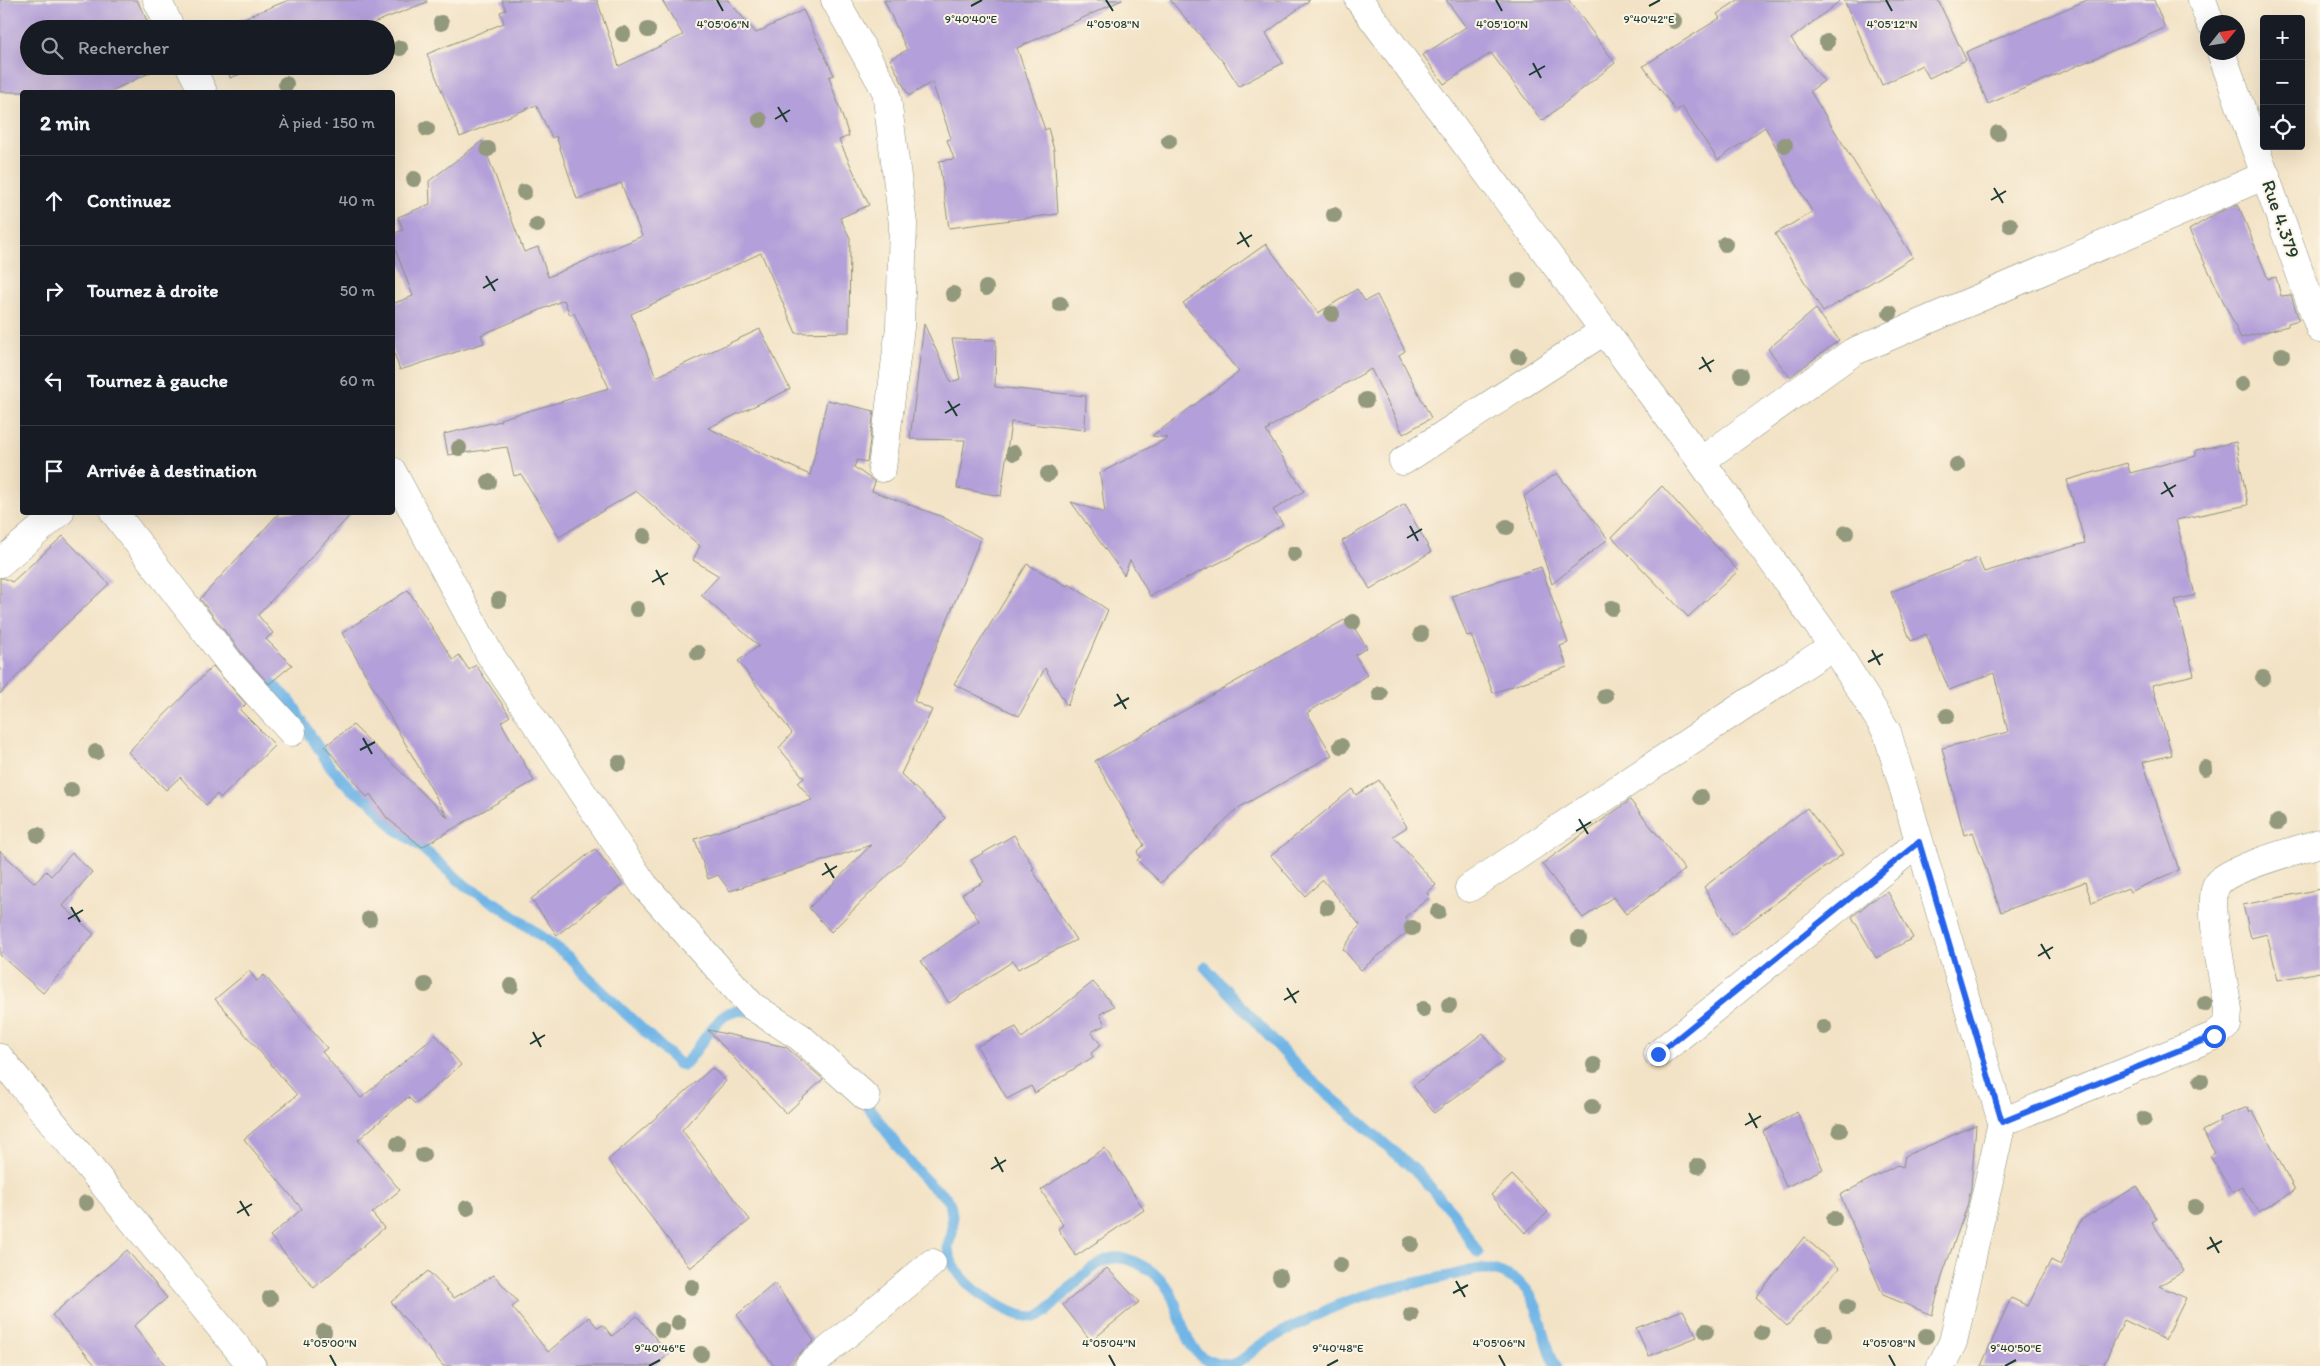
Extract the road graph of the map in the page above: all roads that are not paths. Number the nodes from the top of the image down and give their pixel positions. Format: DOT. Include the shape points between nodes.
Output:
graph roads {
  1 [pos="157,0"];
  2 [pos="835,0"];
  3 [pos="2202,0"];
  4 [pos="1370,4"];
  5 [pos="2207,15"];
  6 [pos="167,20"];
  7 [pos="2224,60"];
  8 [pos="194,75"];
  9 [pos="202,90"];
  10 [pos="2266,174"];
  11 [pos="2320,329"];
  12 [pos="1604,331"];
  13 [pos="1403,460"];
  14 [pos="1701,461"];
  15 [pos="882,468"];
  16 [pos="395,478"];
  17 [pos="56,515"];
  18 [pos="116,515"];
  19 [pos="0,563"];
  20 [pos="1833,646"];
  21 [pos="292,732"];
  22 [pos="1919,842"];
  23 [pos="2320,842"];
  24 [pos="1469,888"];
  25 [pos="1658,1054"];
  26 [pos="0,1058"];
  27 [pos="866,1097"];
  28 [pos="2002,1122"];
  29 [pos="932,1263"];
  30 [pos="252,1366"];
  31 [pos="809,1366"];
  32 [pos="1941,1366"];
  1 -- 6 [label="street"];
  2 -- 15 [label="street" via="886,91 903,224 900,327"];
  3 -- 5 [label="street"];
  4 -- 12 [label="street"];
  7 -- 10 [label="street, Rue 4.379"];
  8 -- 9 [label="street"];
  10 -- 11 [label="street, Rue 4.379"];
  10 -- 14 [label="street" via="1853,352"];
  12 -- 13 [label="street"];
  12 -- 14 [label="street"];
  14 -- 20 [label="street"];
  16 -- 27 [label="street" via="489,653 644,885 752,1006 800,1037"];
  17 -- 19 [label="street"];
  18 -- 21 [label="street" via="232,666"];
  20 -- 22 [label="street" via="1886,732"];
  20 -- 24 [label="street"];
  22 -- 25 [label="street"];
  22 -- 28 [label="street"];
  23 -- 28 [label="street" via="2229,874 2216,884 2212,904 2228,1010 2227,1025 2214,1036"];
  26 -- 30 [label="street"];
  28 -- 32 [label="street" via="1952,1342"];
  29 -- 31 [label="street"];
}
